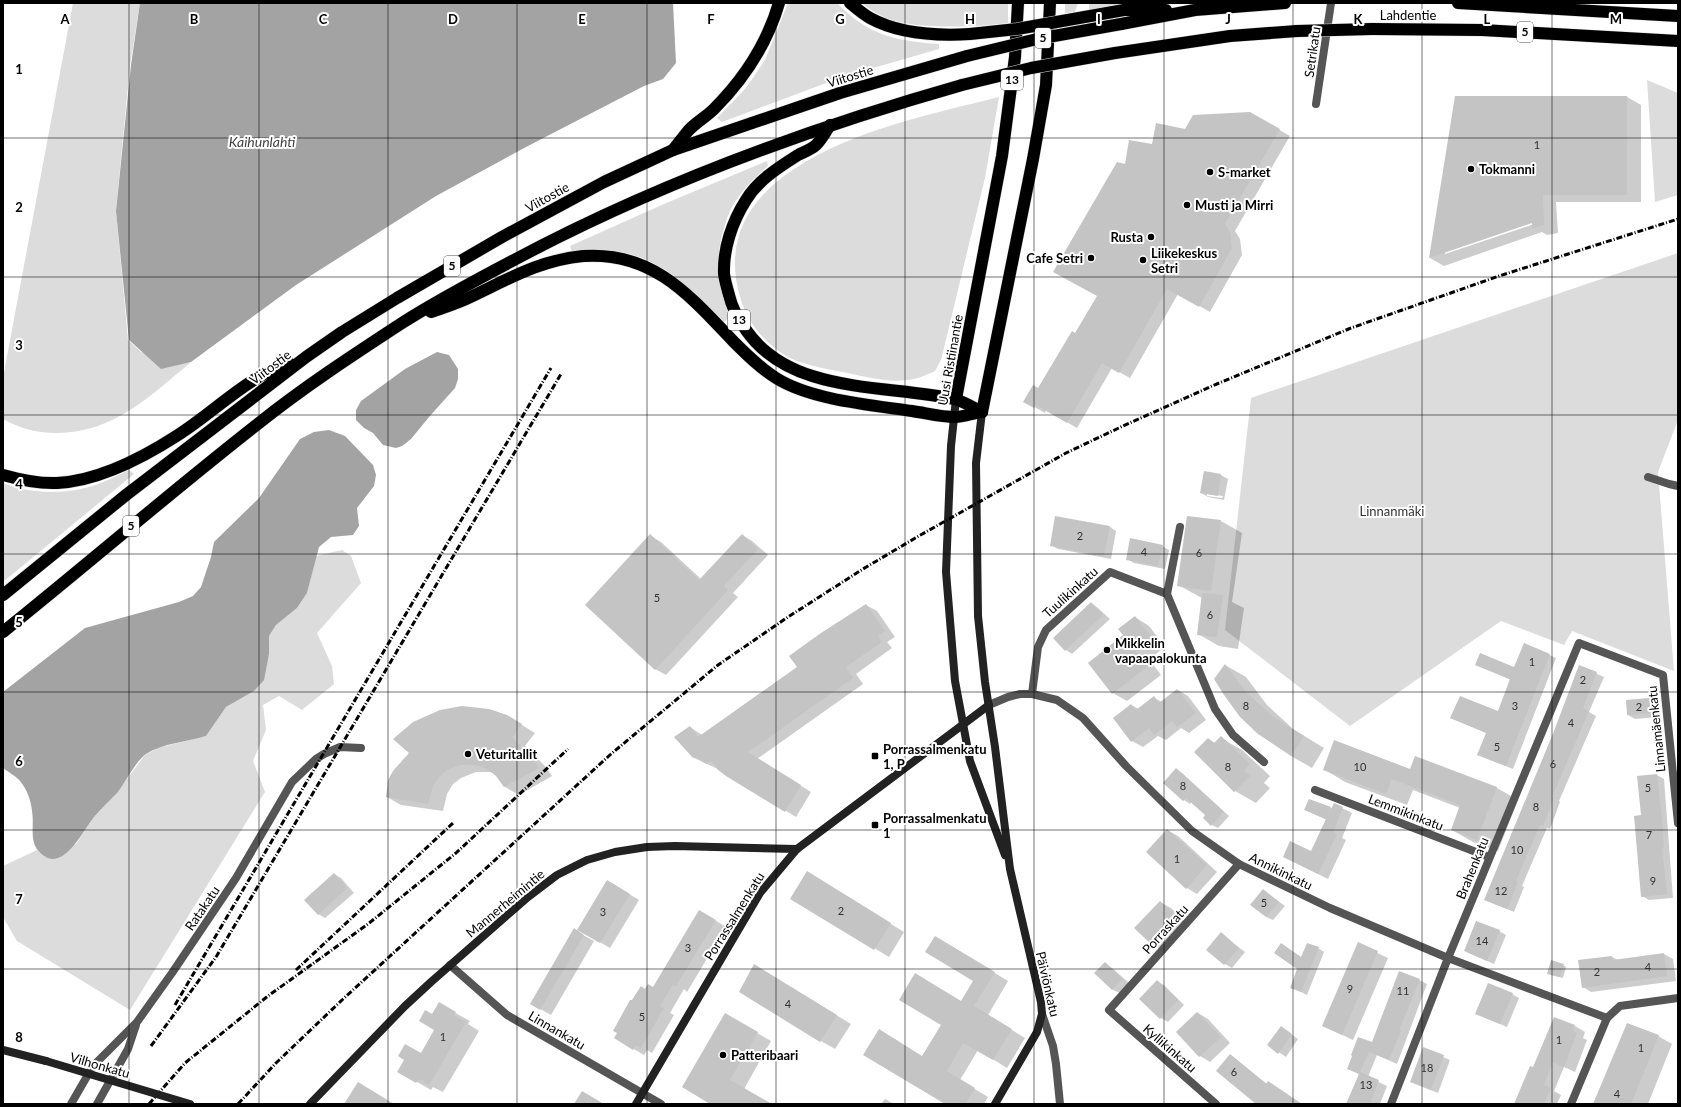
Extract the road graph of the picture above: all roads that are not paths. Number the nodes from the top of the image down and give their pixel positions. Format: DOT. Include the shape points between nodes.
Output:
graph roads {
  1 [pos="779,3"];
  2 [pos="850,3"];
  3 [pos="1018,3"];
  4 [pos="1050,3"];
  5 [pos="1285,3"];
  6 [pos="1331,3"];
  7 [pos="1458,3"];
  8 [pos="1195,10"];
  9 [pos="1678,16"];
  10 [pos="1678,40"];
  11 [pos="1316,104"];
  12 [pos="830,125"];
  13 [pos="673,150"];
  14 [pos="403,322"];
  15 [pos="306,357"];
  16 [pos="956,399"];
  17 [pos="982,412"];
  18 [pos="955,417"];
  19 [pos="3,475"];
  20 [pos="1648,477"];
  21 [pos="1678,486"];
  22 [pos="1180,528"];
  23 [pos="1167,594"];
  24 [pos="3,595"];
  25 [pos="3,632"];
  26 [pos="1578,643"];
  27 [pos="1032,694"];
  28 [pos="989,705"];
  29 [pos="962,725"];
  30 [pos="361,748"];
  31 [pos="1264,762"];
  32 [pos="1315,790"];
  33 [pos="1678,823"];
  34 [pos="797,849"];
  35 [pos="1489,857"];
  36 [pos="1239,864"];
  37 [pos="1010,869"];
  38 [pos="1448,958"];
  39 [pos="450,965"];
  40 [pos="1678,998"];
  41 [pos="1109,1010"];
  42 [pos="1042,1014"];
  43 [pos="1607,1018"];
  44 [pos="137,1022"];
  45 [pos="3,1050"];
  46 [pos="643,1093"];
  47 [pos="71,1104"];
  48 [pos="97,1104"];
  49 [pos="190,1104"];
  50 [pos="310,1104"];
  51 [pos="636,1104"];
  52 [pos="661,1104"];
  53 [pos="995,1104"];
  54 [pos="1060,1104"];
  55 [pos="1216,1104"];
  56 [pos="1391,1104"];
  57 [pos="1571,1104"];
  1 -- 13 [label="highway" via="775,18 756,58 736,86 689,130"];
  2 -- 8 [label="highway, bridge" via="869,18 894,28 947,35 1017,29 1124,10"];
  3 -- 16 [label="highway, Uusi Ristiinantie / 13" via="1015,57 1002,156"];
  4 -- 17 [label="highway" via="1046,86"];
  5 -- 8 [label="highway, 5"];
  6 -- 11 [label="street, Setrikatu"];
  7 -- 9 [label="highway, 5"];
  8 -- 13 [label="highway, Viitostie / 5, bridge" via="1037,39 967,56 840,93"];
  10 -- 12 [label="highway, Lahdentie / 5, bridge" via="1482,30 1372,29 1230,36 1031,68 962,84"];
  12 -- 14 [label="highway, 5" via="668,186 562,234 458,289"];
  12 -- 16 [label="highway, 13" via="816,145 780,167 747,198 725,249 724,276 730,301 751,337 766,352 808,376"];
  13 -- 15 [label="highway, Viitostie / 5" via="604,182 502,237 397,298"];
  14 -- 18 [label="highway" via="465,299 522,271 584,256 612,257 638,262 662,275 683,290 754,362 776,378 795,387 855,403"];
  14 -- 25 [label="highway, 5" via="260,421"];
  15 -- 19 [label="highway" via="258,377 178,435 141,457 106,472 79,480 56,483 27,481"];
  15 -- 24 [label="highway, Viitostie / 5" via="126,494"];
  16 -- 17 [label="highway"];
  16 -- 18 [label="street, Uusi Ristiinantie"];
  17 -- 18 [label="highway"];
  17 -- 28 [label="street" via="976,463 977,577 978,616"];
  18 -- 29 [label="street, Uusi Ristiinantie" via="951,446 946,572 955,681"];
  20 -- 21 [label="street"];
  22 -- 23 [label="street"];
  23 -- 27 [label="street, Tuulikinkatu" via="1110,572 1046,630 1038,647"];
  23 -- 31 [label="street" via="1215,709 1233,735"];
  26 -- 33 [label="street, Linnamäenkatu" via="1663,675"];
  26 -- 35 [label="street, Brahenkatu"];
  27 -- 28 [label="street, Annikinkatu" via="1008,697"];
  27 -- 36 [label="street, Annikinkatu" via="1058,700 1083,718 1126,766 1192,831"];
  28 -- 29 [label="street, Porrassalmenkatu"];
  28 -- 37 [label="street, Päiviönkatu"];
  29 -- 34 [label="street, Porrassalmenkatu"];
  29 -- 37 [label="street, Päiviönkatu" via="970,761"];
  30 -- 44 [label="street, Ratakatu" via="340,747 324,754 292,782 236,878"];
  32 -- 35 [label="street, Lemmikinkatu"];
  34 -- 39 [label="street, Mannerheimintie" via="675,846 615,852 587,860 557,875 528,897"];
  34 -- 46 [label="street, Porrassalmenkatu" via="760,893"];
  35 -- 38 [label="street, Brahenkatu"];
  36 -- 38 [label="street, Annikinkatu" via="1330,908"];
  36 -- 41 [label="street, Porraskatu"];
  37 -- 42 [label="street, Päiviönkatu"];
  38 -- 43 [label="street, Annikinkatu"];
  38 -- 56 [label="street, Brahenkatu"];
  39 -- 46 [label="street, Linnankatu" via="507,1015"];
  39 -- 50 [label="street, Mannerheimintie" via="405,1006"];
  40 -- 43 [label="street" via="1620,1006"];
  41 -- 55 [label="street, Kyllikinkatu"];
  42 -- 53 [label="street" via="1037,1032"];
  42 -- 54 [label="street, Päiviönkatu" via="1055,1058"];
  43 -- 57 [label="street"];
  44 -- 47 [label="street, Ratakatu" via="93,1066"];
  44 -- 48 [label="street" via="128,1049"];
  45 -- 49 [label="street, Vilhonkatu, bridge"];
  46 -- 51 [label="street, Porrassalmenkatu"];
  46 -- 52 [label="street, Linnankatu"];
}
